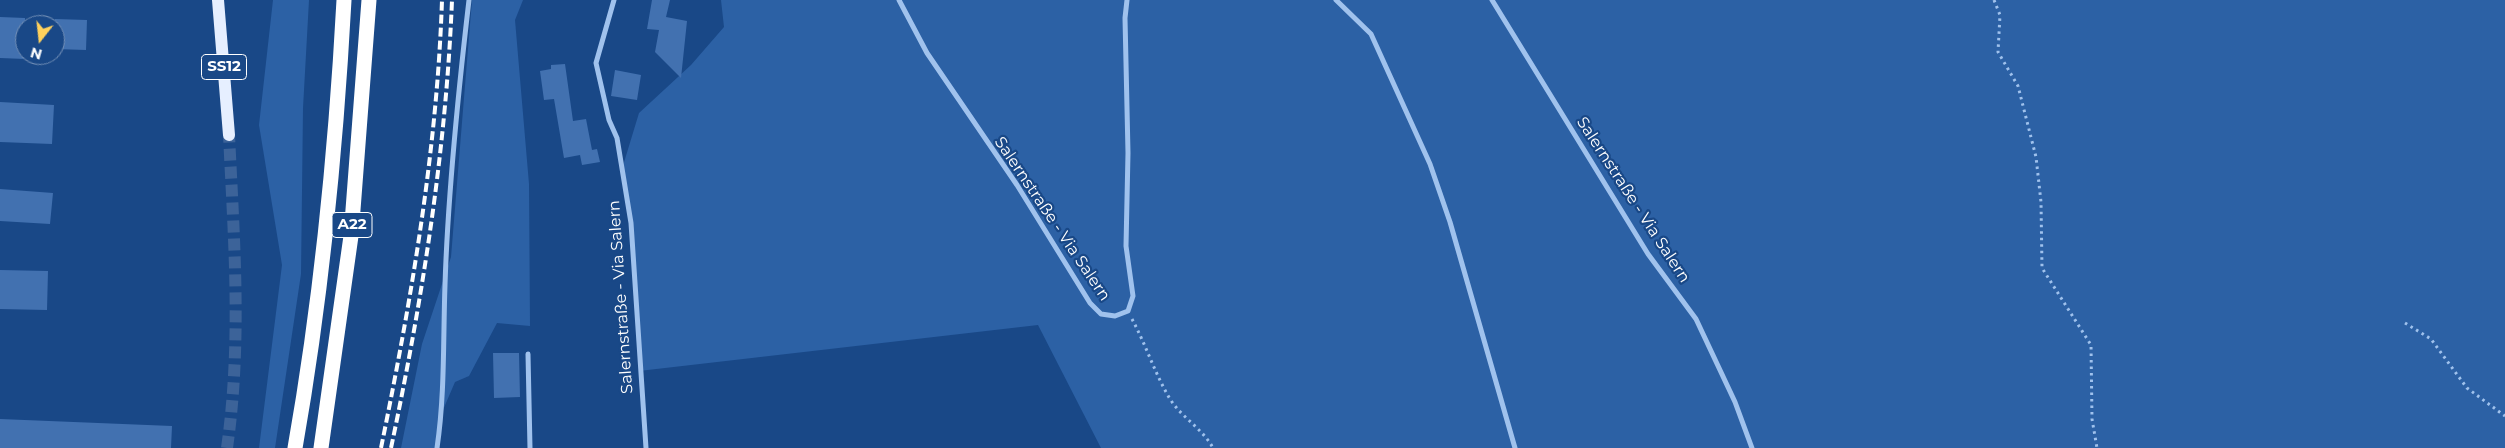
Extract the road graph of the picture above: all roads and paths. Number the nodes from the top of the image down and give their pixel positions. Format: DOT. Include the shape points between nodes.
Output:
graph roads {
  1 [pos="218,0"];
  2 [pos="344,0"];
  3 [pos="369,0"];
  4 [pos="469,0"];
  5 [pos="614,0"];
  6 [pos="899,0"];
  7 [pos="1127,0"];
  8 [pos="1336,0"];
  9 [pos="1492,0"];
  10 [pos="1994,0"];
  11 [pos="229,135"];
  12 [pos="1128,311"];
  13 [pos="2405,323"];
  14 [pos="528,354"];
  15 [pos="2505,416"];
  16 [pos="295,448"];
  17 [pos="321,448"];
  18 [pos="437,448"];
  19 [pos="530,448"];
  20 [pos="646,448"];
  21 [pos="1213,448"];
  22 [pos="1515,448"];
  23 [pos="1752,448"];
  24 [pos="2098,448"];
  1 -- 11 [label="main road, SS12"];
  2 -- 16 [label="highway, A22" via="339,92 322,251"];
  3 -- 17 [label="highway, A22" via="351,236"];
  4 -- 18 [label="street" via="450,208 443,410"];
  5 -- 20 [label="street, Salernstraße - Via Salern" via="596,63 609,120 617,138 631,223"];
  6 -- 12 [label="street, Salernstraße - Via Salern" via="927,54 1017,186 1090,303 1101,314 1115,316"];
  7 -- 12 [label="street, Salernstraße - Via Salern" via="1126,246 1134,296"];
  8 -- 22 [label="street" via="1371,34 1430,164 1450,222"];
  9 -- 23 [label="street, Salernstraße - Via Salern" via="1648,254 1696,318 1735,402"];
  10 -- 24 [label="path" via="2000,16 1998,52 2018,86 2036,157 2041,202 2042,268 2091,346 2092,419"];
  12 -- 21 [label="path" via="1170,398 1183,417"];
  13 -- 15 [label="path" via="2431,339 2467,388"];
  14 -- 19 [label="street"];
}
